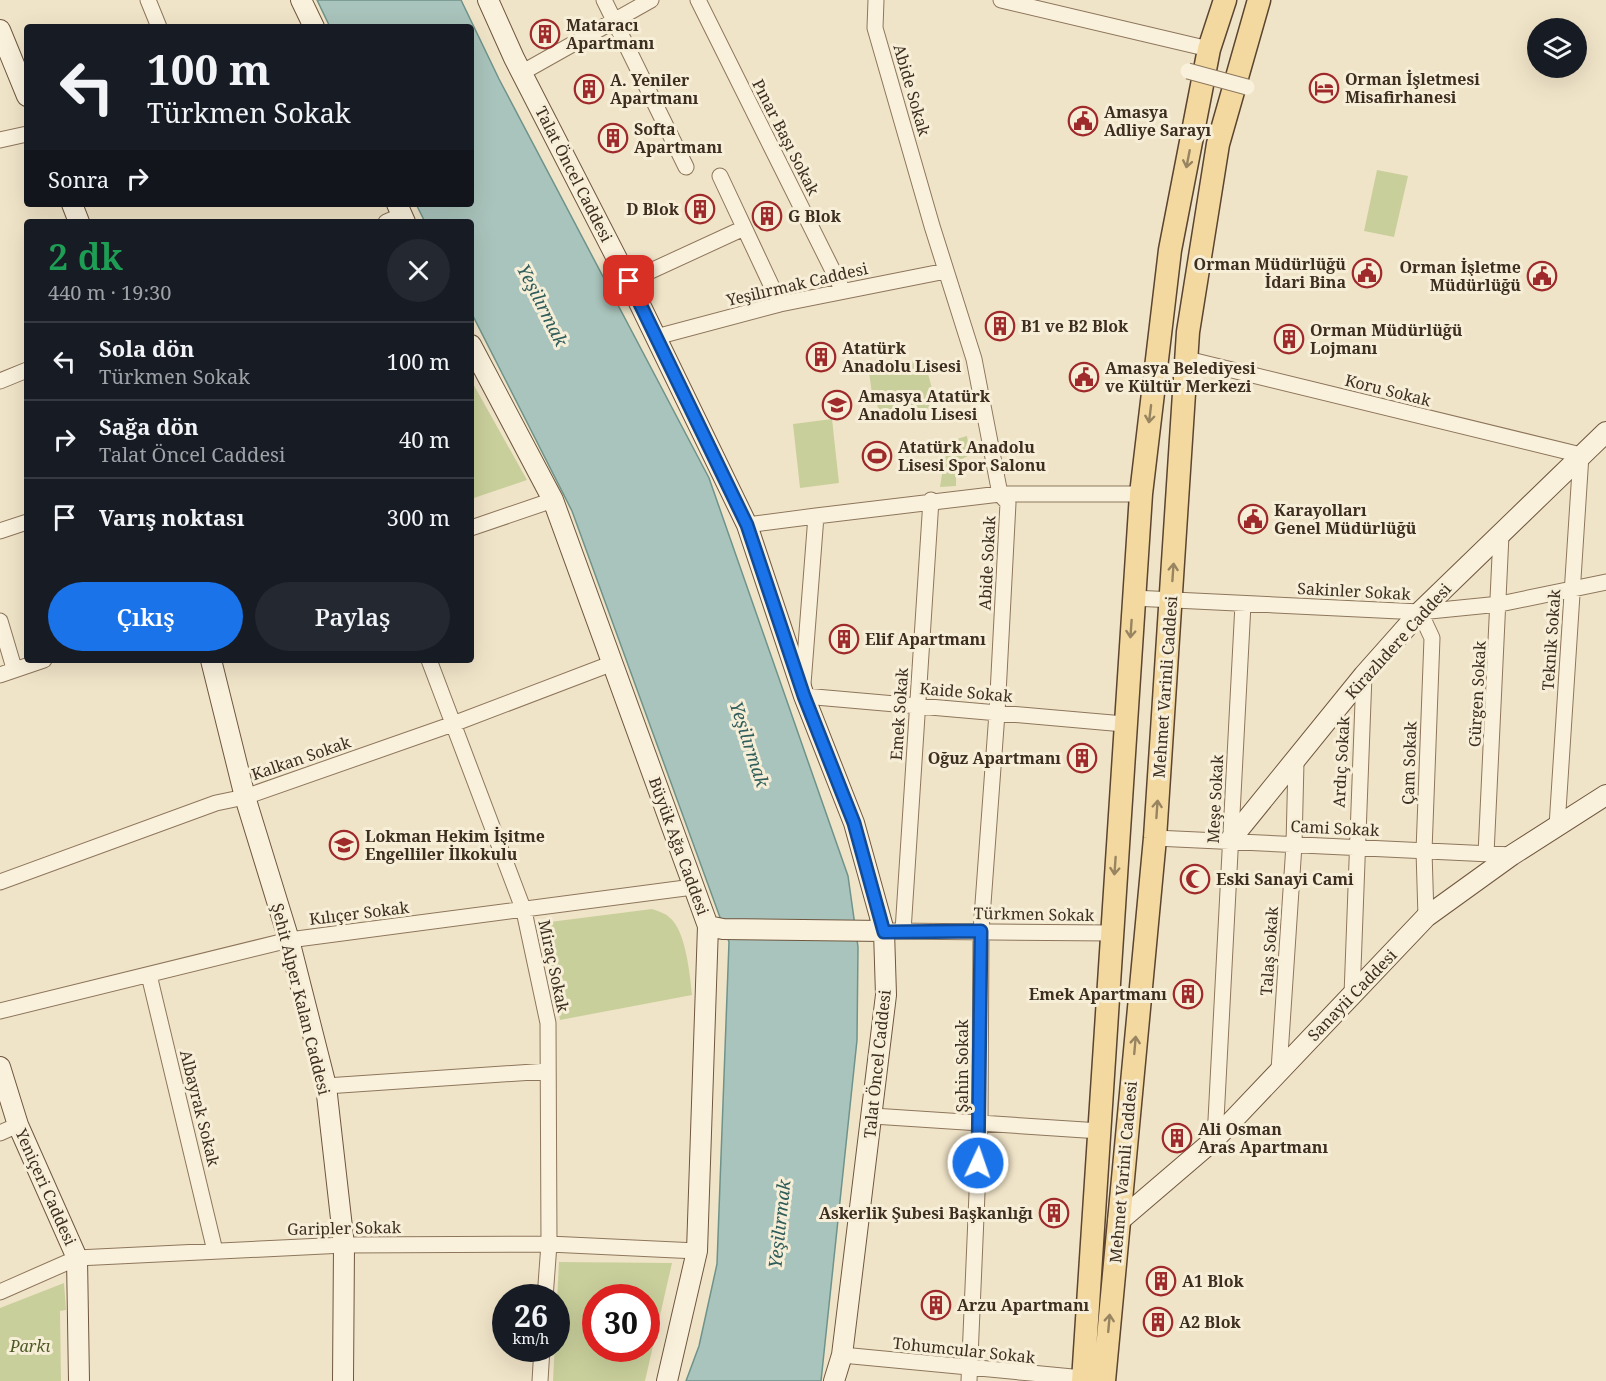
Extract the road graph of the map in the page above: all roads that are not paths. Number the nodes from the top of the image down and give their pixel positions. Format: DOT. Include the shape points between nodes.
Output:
graph roads {
  1 [pos="148,0"];
  2 [pos="301,0"];
  3 [pos="488,0"];
  4 [pos="604,0"];
  5 [pos="651,0"];
  6 [pos="698,0"];
  7 [pos="876,0"];
  8 [pos="1001,0"];
  9 [pos="1225,0"];
  10 [pos="1259,0"];
  11 [pos="614,22"];
  12 [pos="158,24"];
  13 [pos="313,24"];
  14 [pos="0,30"];
  15 [pos="1209,49"];
  16 [pos="1188,71"];
  17 [pos="523,72"];
  18 [pos="1245,84"];
  19 [pos="24,89"];
  20 [pos="24,135"];
  21 [pos="0,140"];
  22 [pos="686,167"];
  23 [pos="720,176"];
  24 [pos="744,228"];
  25 [pos="946,271"];
  26 [pos="629,281"];
  27 [pos="843,291"];
  28 [pos="780,303"];
  29 [pos="656,337"];
  30 [pos="474,351"];
  31 [pos="1187,359"];
  32 [pos="24,371"];
  33 [pos="0,381"];
  34 [pos="1606,432"];
  35 [pos="1581,455"];
  36 [pos="1000,494"];
  37 [pos="1141,494"];
  38 [pos="554,500"];
  39 [pos="931,500"];
  40 [pos="816,516"];
  41 [pos="24,523"];
  42 [pos="747,525"];
  43 [pos="474,527"];
  44 [pos="0,531"];
  45 [pos="1501,535"];
  46 [pos="1606,582"];
  47 [pos="1573,589"];
  48 [pos="1133,598"];
  49 [pos="1171,600"];
  50 [pos="1243,604"];
  51 [pos="1500,604"];
  52 [pos="1420,612"];
  53 [pos="0,621"];
  54 [pos="35,663"];
  55 [pos="213,663"];
  56 [pos="430,663"];
  57 [pos="612,663"];
  58 [pos="7,672"];
  59 [pos="1364,675"];
  60 [pos="803,693"];
  61 [pos="917,706"];
  62 [pos="997,713"];
  63 [pos="453,724"];
  64 [pos="1125,724"];
  65 [pos="1296,762"];
  66 [pos="1606,795"];
  67 [pos="244,797"];
  68 [pos="1557,826"];
  69 [pos="1155,838"];
  70 [pos="1232,839"];
  71 [pos="1294,844"];
  72 [pos="1356,847"];
  73 [pos="1424,851"];
  74 [pos="1486,854"];
  75 [pos="1512,855"];
  76 [pos="0,882"];
  77 [pos="693,887"];
  78 [pos="524,911"];
  79 [pos="1426,917"];
  80 [pos="715,928"];
  81 [pos="884,931"];
  82 [pos="981,931"];
  83 [pos="1111,933"];
  84 [pos="289,940"];
  85 [pos="149,975"];
  86 [pos="1352,995"];
  87 [pos="0,1011"];
  88 [pos="0,1067"];
  89 [pos="1279,1070"];
  90 [pos="548,1071"];
  91 [pos="326,1086"];
  92 [pos="873,1116"];
  93 [pos="980,1123"];
  94 [pos="9,1129"];
  95 [pos="1100,1131"];
  96 [pos="1215,1139"];
  97 [pos="1118,1221"];
  98 [pos="549,1244"];
  99 [pos="344,1245"];
  100 [pos="216,1251"];
  101 [pos="697,1251"];
  102 [pos="77,1258"];
  103 [pos="546,1284"];
  104 [pos="0,1293"];
  105 [pos="842,1355"];
  106 [pos="541,1362"];
  107 [pos="969,1375"];
  108 [pos="1090,1380"];
  109 [pos="79,1381"];
  110 [pos="343,1381"];
  111 [pos="540,1381"];
  112 [pos="667,1381"];
  113 [pos="834,1381"];
  1 -- 12 [label="street"];
  2 -- 13 [label="street"];
  3 -- 17 [label="street, Talat Öncel Caddesi"];
  4 -- 11 [label="street"];
  5 -- 11 [label="street"];
  6 -- 27 [label="street, Pınar Başı Sokak"];
  7 -- 25 [label="street, Abide Sokak" via="875,28"];
  8 -- 15 [label="street"];
  9 -- 15 [label="main road, Mehmet Varinli Caddesi"];
  10 -- 18 [label="main road, Mehmet Varinli Caddesi"];
  11 -- 17 [label="street"];
  11 -- 22 [label="street"];
  14 -- 19 [label="street"];
  15 -- 37 [label="main road, Mehmet Varinli Caddesi, one-way" via="1170,250"];
  16 -- 18 [label="street, bridge"];
  17 -- 26 [label="street, Talat Öncel Caddesi"];
  18 -- 31 [label="main road, Mehmet Varinli Caddesi" via="1218,144"];
  20 -- 21 [label="street"];
  23 -- 24 [label="street"];
  24 -- 26 [label="street"];
  24 -- 28 [label="street"];
  25 -- 27 [label="street, Yeşilırmak Caddesi"];
  25 -- 36 [label="street, Abide Sokak" via="974,359"];
  26 -- 29 [label="street, Talat Öncel Caddesi"];
  27 -- 28 [label="street, Yeşilırmak Caddesi"];
  28 -- 29 [label="street, Yeşilırmak Caddesi"];
  29 -- 42 [label="street, Talat Öncel Caddesi"];
  30 -- 38 [label="street, Büyük Ağa Caddesi"];
  31 -- 35 [label="street, Koru Sokak"];
  49 -- 31 [label="main road, Mehmet Varinli Caddesi, one-way"];
  32 -- 33 [label="street"];
  34 -- 35 [label="street, Kirazlıdere Caddesi"];
  35 -- 45 [label="street, Kirazlıdere Caddesi"];
  35 -- 47 [label="street, Teknik Sokak"];
  36 -- 37 [label="street"];
  36 -- 39 [label="street"];
  36 -- 62 [label="street, Abide Sokak" via="1008,503"];
  37 -- 48 [label="main road, Mehmet Varinli Caddesi"];
  38 -- 43 [label="street"];
  38 -- 57 [label="street, Büyük Ağa Caddesi"];
  39 -- 40 [label="street"];
  39 -- 61 [label="street, Emek Sokak"];
  40 -- 42 [label="street"];
  40 -- 60 [label="street"];
  41 -- 44 [label="street"];
  42 -- 60 [label="street, Talat Öncel Caddesi"];
  45 -- 51 [label="street, Gürgen Sokak"];
  45 -- 52 [label="street, Kirazlıdere Caddesi"];
  46 -- 47 [label="street, Sakinler Sokak"];
  47 -- 51 [label="street, Sakinler Sokak"];
  47 -- 68 [label="street, Teknik Sokak"];
  48 -- 49 [label="street, Sakinler Sokak"];
  48 -- 64 [label="main road, Mehmet Varinli Caddesi, one-way"];
  49 -- 50 [label="street, Sakinler Sokak"];
  69 -- 49 [label="main road, Mehmet Varinli Caddesi, one-way"];
  50 -- 52 [label="street, Sakinler Sokak"];
  50 -- 70 [label="street, Meşe Sokak"];
  51 -- 52 [label="street, Sakinler Sokak"];
  51 -- 74 [label="street, Gürgen Sokak"];
  52 -- 59 [label="street, Kirazlıdere Caddesi"];
  52 -- 73 [label="street, Çam Sokak" via="1432,638"];
  53 -- 58 [label="street"];
  54 -- 58 [label="street"];
  55 -- 67 [label="street, Şehit Alper Kalan Caddesi"];
  56 -- 63 [label="street, Miraç Sokak"];
  57 -- 63 [label="street, Kalkan Sokak"];
  57 -- 77 [label="street, Büyük Ağa Caddesi"];
  59 -- 65 [label="street, Kirazlıdere Caddesi"];
  59 -- 72 [label="street, Ardıç Sokak"];
  60 -- 61 [label="street, Kaide Sokak"];
  60 -- 81 [label="street, Talat Öncel Caddesi" via="854,823"];
  61 -- 62 [label="street, Kaide Sokak"];
  61 -- 81 [label="street, Emek Sokak"];
  62 -- 64 [label="street, Kaide Sokak"];
  62 -- 82 [label="street, Abide Sokak"];
  63 -- 67 [label="street, Kalkan Sokak"];
  63 -- 78 [label="street, Miraç Sokak"];
  64 -- 83 [label="main road, Mehmet Varinli Caddesi, one-way"];
  65 -- 70 [label="street, Kirazlıdere Caddesi"];
  65 -- 71 [label="street, Talaş Sokak"];
  66 -- 68 [label="street, Sanayii Caddesi"];
  67 -- 76 [label="street, Kalkan Sokak" via="216,803"];
  67 -- 84 [label="street, Şehit Alper Kalan Caddesi"];
  68 -- 75 [label="street, Sanayii Caddesi"];
  69 -- 70 [label="street, Cami Sokak"];
  97 -- 69 [label="main road, Mehmet Varinli Caddesi, one-way"];
  70 -- 71 [label="street, Cami Sokak"];
  70 -- 96 [label="street, Meşe Sokak"];
  71 -- 72 [label="street, Cami Sokak"];
  71 -- 89 [label="street, Talaş Sokak"];
  72 -- 73 [label="street, Cami Sokak"];
  72 -- 86 [label="street, Ardıç Sokak"];
  73 -- 74 [label="street, Cami Sokak"];
  73 -- 79 [label="street, Çam Sokak"];
  74 -- 75 [label="street, Cami Sokak"];
  75 -- 79 [label="street, Sanayii Caddesi"];
  77 -- 78 [label="street, Kılıçer Sokak"];
  77 -- 80 [label="street, Büyük Ağa Caddesi"];
  78 -- 84 [label="street, Kılıçer Sokak"];
  78 -- 90 [label="street, Miraç Sokak" via="548,1023"];
  79 -- 86 [label="street, Sanayii Caddesi"];
  80 -- 81 [label="street"];
  80 -- 101 [label="street, Büyük Ağa Caddesi"];
  81 -- 82 [label="street, Türkmen Sokak"];
  81 -- 92 [label="street, Talat Öncel Caddesi" via="886,995"];
  82 -- 83 [label="street, Türkmen Sokak"];
  82 -- 93 [label="street, Şahin Sokak"];
  83 -- 95 [label="main road, Mehmet Varinli Caddesi"];
  84 -- 85 [label="street, Kılıçer Sokak"];
  84 -- 91 [label="street, Şehit Alper Kalan Caddesi"];
  85 -- 87 [label="street, Kılıçer Sokak"];
  85 -- 100 [label="street, Albayrak Sokak"];
  86 -- 89 [label="street, Sanayii Caddesi"];
  88 -- 94 [label="street, Yeniçeri Caddesi"];
  89 -- 96 [label="street, Sanayii Caddesi"];
  90 -- 91 [label="street"];
  90 -- 98 [label="street, Miraç Sokak"];
  91 -- 99 [label="street, Şehit Alper Kalan Caddesi"];
  92 -- 93 [label="street"];
  92 -- 105 [label="street, Talat Öncel Caddesi"];
  93 -- 95 [label="street"];
  93 -- 107 [label="street, Şahin Sokak"];
  94 -- 102 [label="street, Yeniçeri Caddesi"];
  95 -- 108 [label="main road, Mehmet Varinli Caddesi"];
  96 -- 97 [label="street, Sanayii Caddesi"];
  108 -- 97 [label="main road, Mehmet Varinli Caddesi, one-way"];
  98 -- 99 [label="street, Garipler Sokak"];
  98 -- 101 [label="street, Garipler Sokak"];
  98 -- 103 [label="street, Miraç Sokak"];
  99 -- 100 [label="street, Garipler Sokak"];
  99 -- 110 [label="street, Şehit Alper Kalan Caddesi"];
  100 -- 102 [label="street, Garipler Sokak"];
  101 -- 112 [label="street, Büyük Ağa Caddesi"];
  102 -- 104 [label="street, Garipler Sokak"];
  102 -- 109 [label="street, Yeniçeri Caddesi"];
  105 -- 107 [label="street, Tohumcular Sokak"];
  105 -- 113 [label="street, Talat Öncel Caddesi"];
  106 -- 111 [label="street"];
  107 -- 108 [label="street, Tohumcular Sokak"];
}
